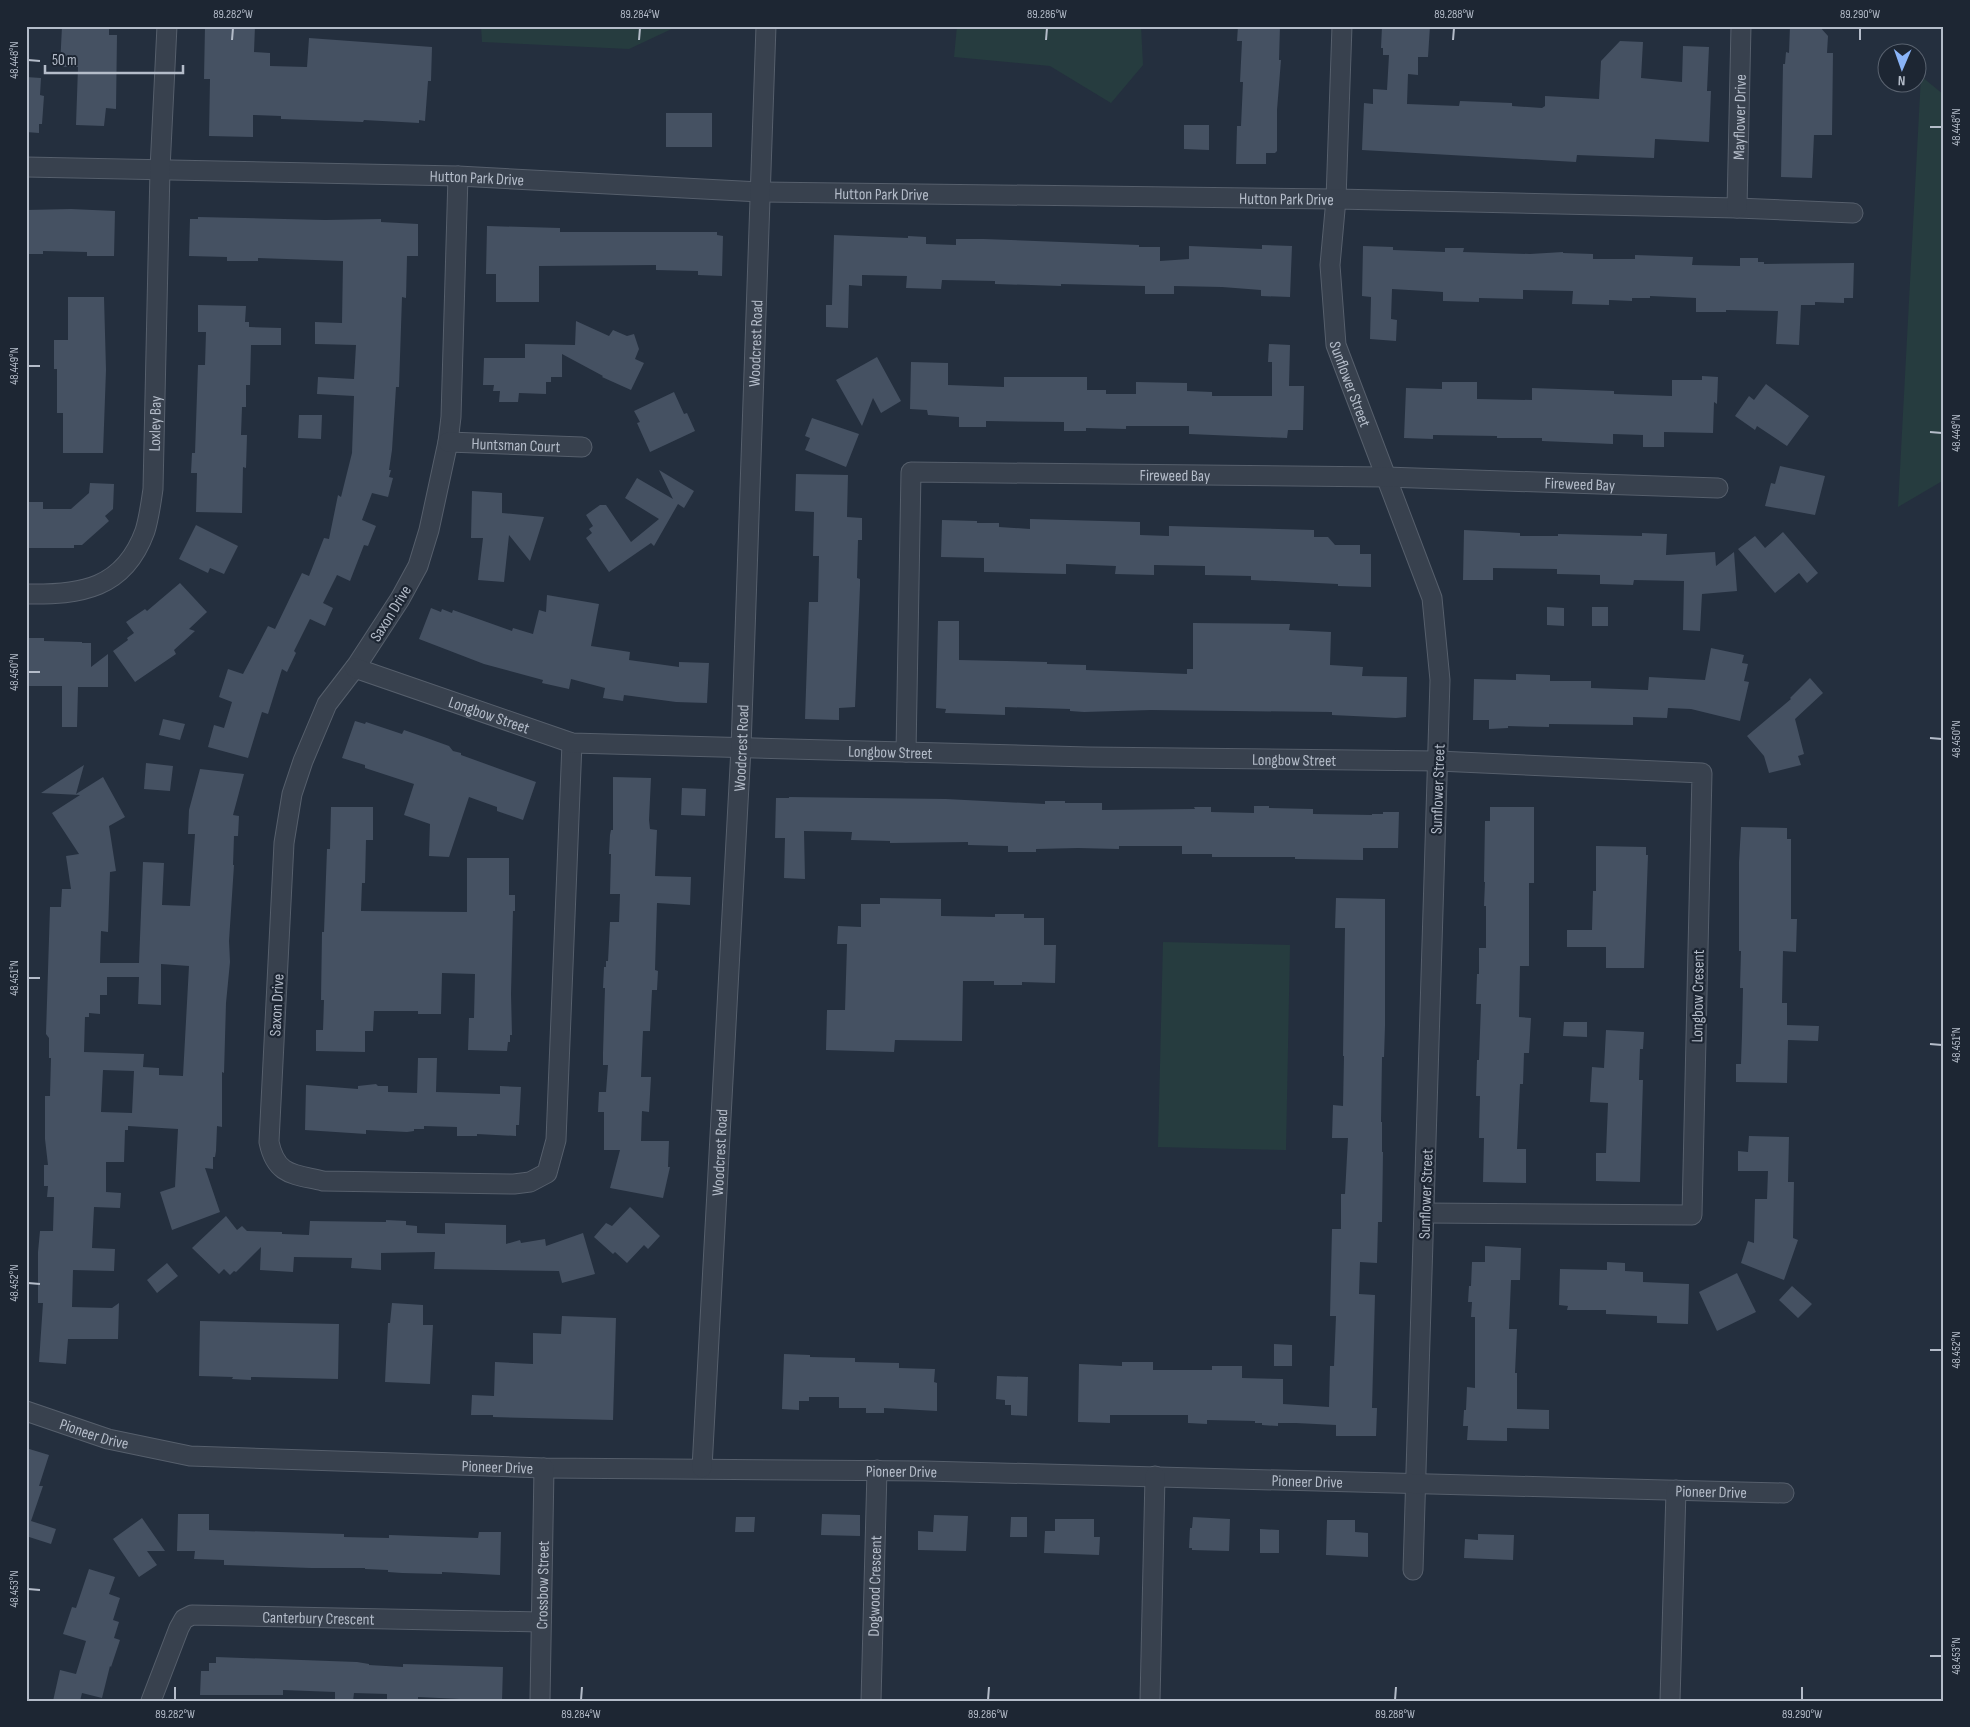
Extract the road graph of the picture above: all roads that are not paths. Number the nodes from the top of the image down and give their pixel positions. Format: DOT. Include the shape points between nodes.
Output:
graph roads {
  1 [pos="167,26"];
  2 [pos="766,26"];
  3 [pos="1342,26"];
  4 [pos="1741,26"];
  5 [pos="26,167"];
  6 [pos="160,169"];
  7 [pos="458,176"];
  8 [pos="760,192"];
  9 [pos="1336,199"];
  10 [pos="1737,208"];
  11 [pos="1853,213"];
  12 [pos="448,442"];
  13 [pos="582,446"];
  14 [pos="1386,477"];
  15 [pos="1718,488"];
  16 [pos="26,594"];
  17 [pos="355,668"];
  18 [pos="572,743"];
  19 [pos="741,748"];
  20 [pos="906,752"];
  21 [pos="1438,761"];
  22 [pos="1424,1213"];
  23 [pos="26,1411"];
  24 [pos="544,1468"];
  25 [pos="702,1468"];
  26 [pos="877,1470"];
  27 [pos="1155,1476"];
  28 [pos="1416,1484"];
  29 [pos="1676,1490"];
  30 [pos="1784,1493"];
  31 [pos="1413,1570"];
  32 [pos="541,1622"];
  33 [pos="151,1701"];
  34 [pos="540,1701"];
  35 [pos="871,1701"];
  36 [pos="1150,1701"];
  37 [pos="1670,1701"];
  1 -- 6 [label="street, Loxley Bay"];
  2 -- 8 [label="street, Woodcrest Road"];
  3 -- 9 [label="street, Sunflower Street"];
  4 -- 10 [label="street, Mayflower Drive"];
  5 -- 6 [label="street, Hutton Park Drive"];
  6 -- 7 [label="street, Hutton Park Drive"];
  6 -- 16 [label="street, Loxley Bay" via="153,489 145,530 118,574 104,582 52,594"];
  7 -- 8 [label="street, Hutton Park Drive"];
  7 -- 12 [label="street, Saxon Drive"];
  8 -- 9 [label="street, Hutton Park Drive"];
  8 -- 19 [label="street, Woodcrest Road"];
  9 -- 10 [label="street, Hutton Park Drive"];
  9 -- 14 [label="street, Sunflower Street" via="1330,265 1336,345"];
  10 -- 11 [label="street, Hutton Park Drive"];
  12 -- 13 [label="street, Huntsman Court"];
  12 -- 17 [label="street, Saxon Drive" via="418,566"];
  14 -- 15 [label="street, Fireweed Bay"];
  14 -- 20 [label="street, Fireweed Bay" via="910,472"];
  14 -- 21 [label="street, Sunflower Street" via="1432,598 1440,680"];
  17 -- 18 [label="street, Longbow Street"];
  17 -- 18 [label="street, Saxon Drive" via="327,704 303,761 292,794 284,843 269,1142 280,1168 292,1174 323,1181 514,1184 530,1182 547,1173 556,1140"];
  18 -- 19 [label="street, Longbow Street"];
  19 -- 20 [label="street, Longbow Street"];
  19 -- 25 [label="street, Woodcrest Road"];
  20 -- 21 [label="street, Longbow Street"];
  21 -- 22 [label="street, Sunflower Street"];
  21 -- 22 [label="street, Longbow Cresent" via="1702,773 1692,1215"];
  22 -- 28 [label="street, Sunflower Street"];
  23 -- 24 [label="street, Pioneer Drive" via="108,1439 190,1456"];
  24 -- 25 [label="street, Pioneer Drive"];
  24 -- 32 [label="street, Crossbow Street"];
  25 -- 26 [label="street, Pioneer Drive"];
  26 -- 27 [label="street, Pioneer Drive"];
  26 -- 35 [label="street, Dogwood Crescent"];
  27 -- 28 [label="street, Pioneer Drive"];
  27 -- 36 [label="street"];
  28 -- 29 [label="street, Pioneer Drive"];
  28 -- 31 [label="street, Sunflower Street"];
  29 -- 30 [label="street, Pioneer Drive"];
  29 -- 37 [label="street"];
  32 -- 33 [label="street, Canterbury Crescent" via="192,1615 184,1619 179,1628"];
  32 -- 34 [label="street, Crossbow Street"];
}
